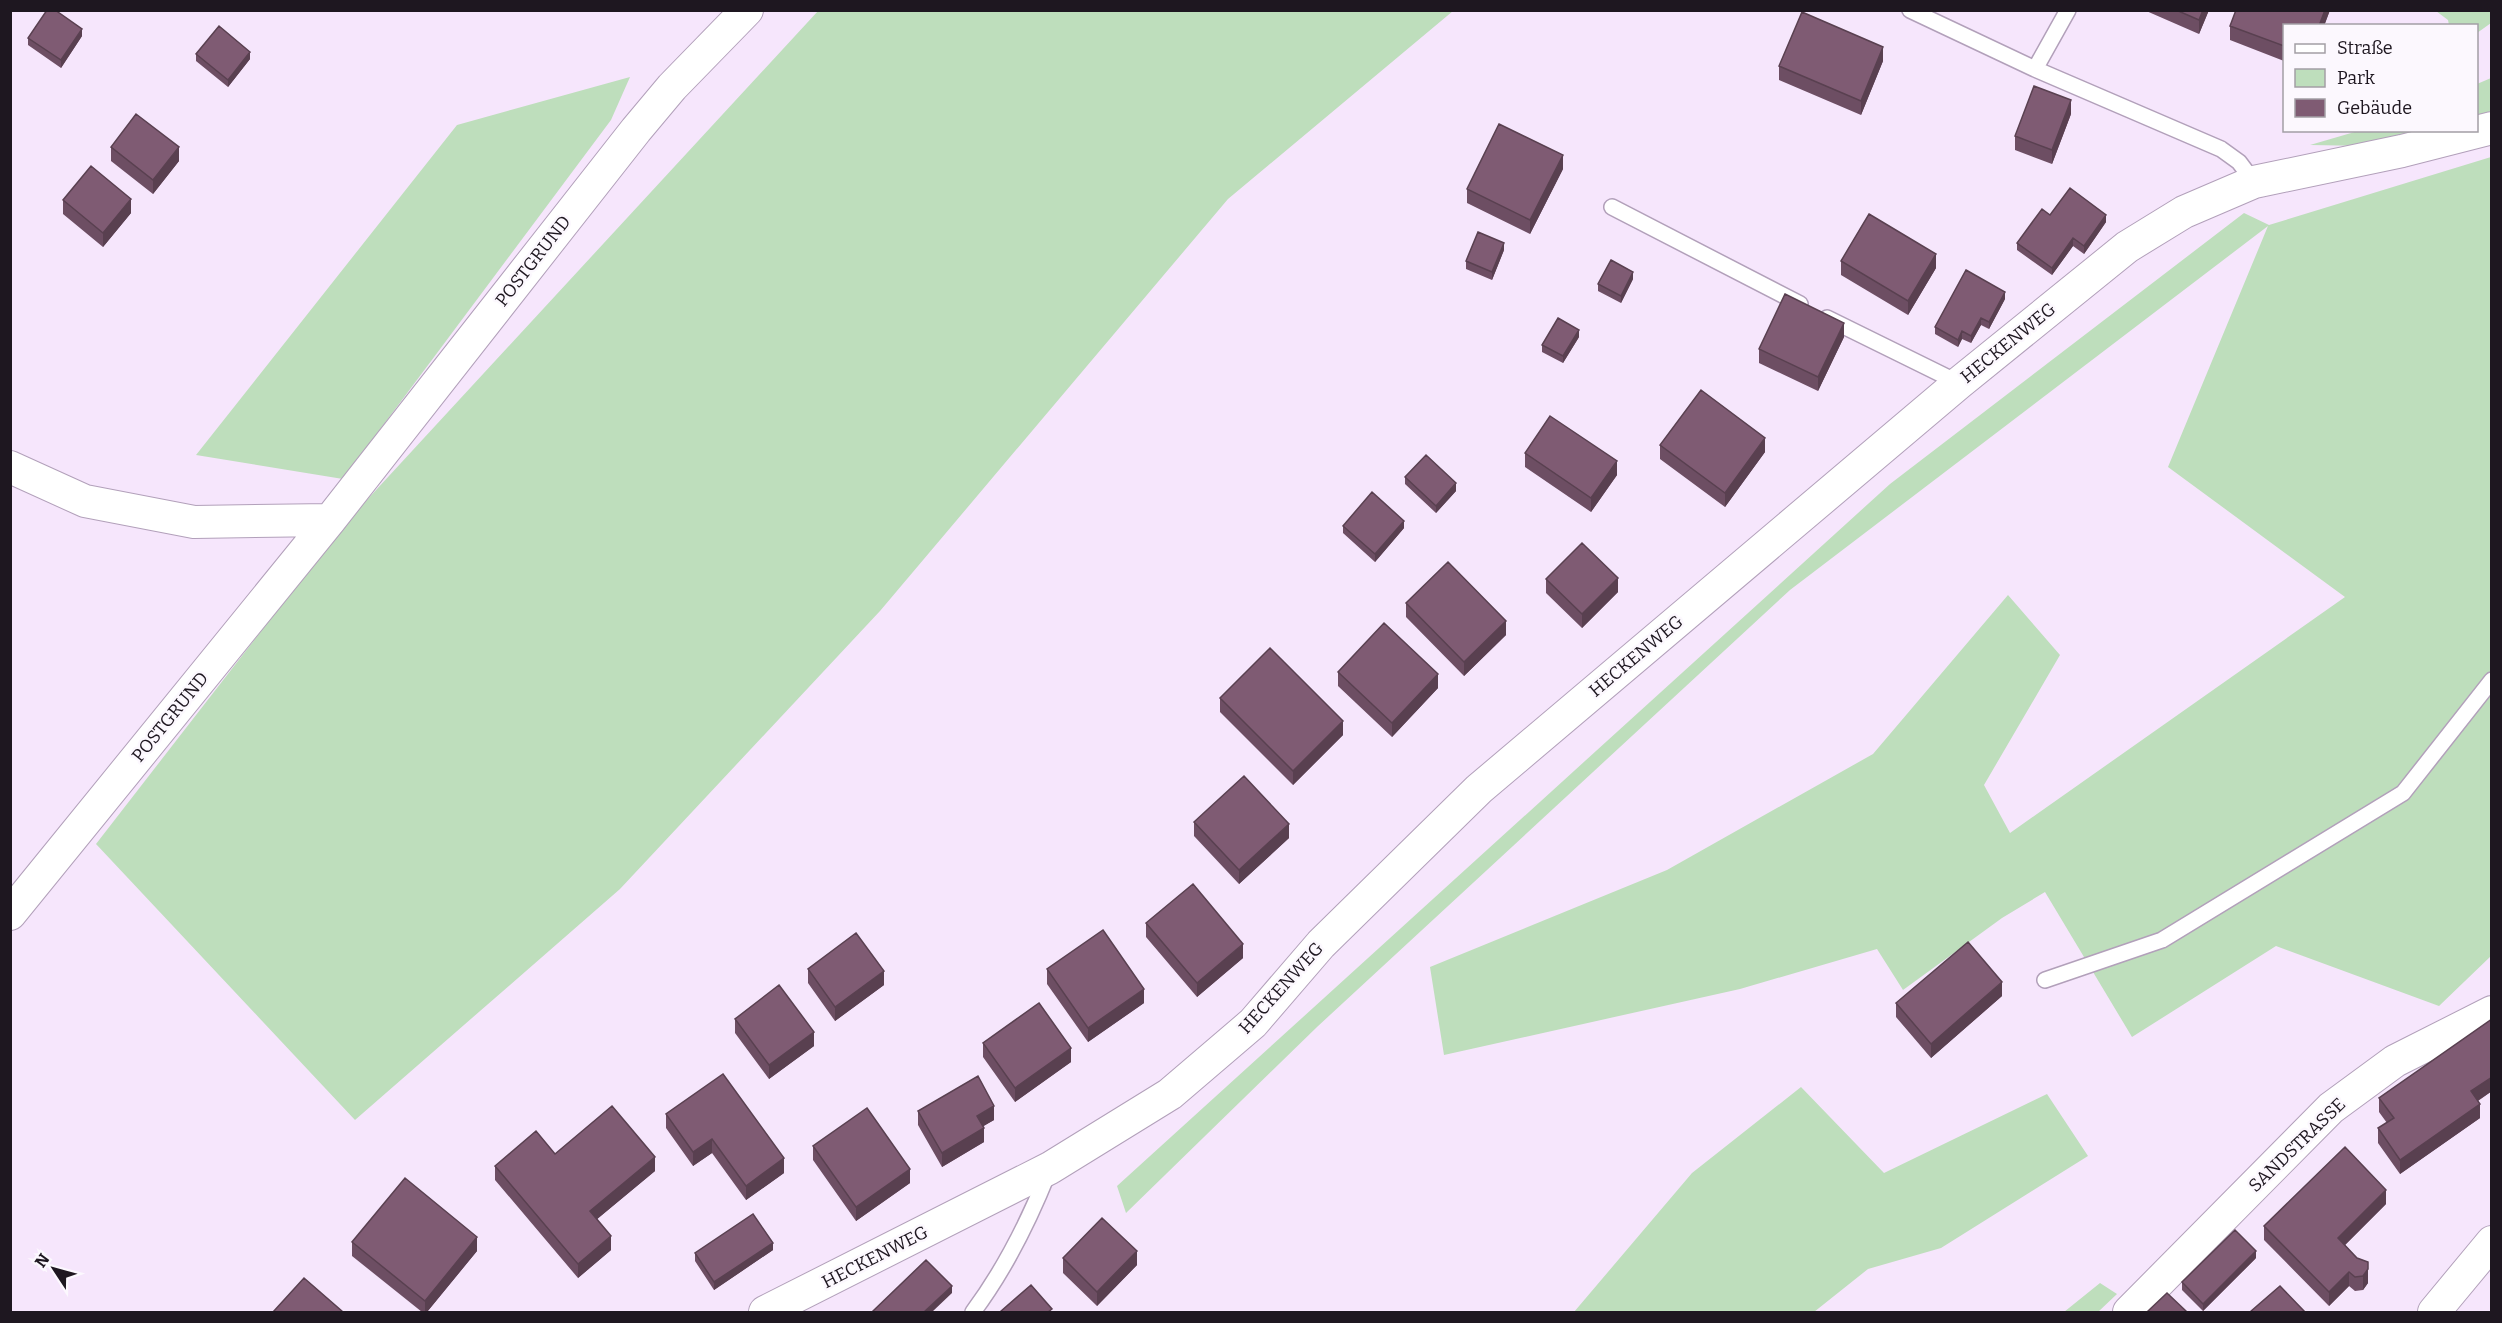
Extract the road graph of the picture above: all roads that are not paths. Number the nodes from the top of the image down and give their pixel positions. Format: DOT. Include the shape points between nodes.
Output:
graph roads {
  1 [pos="747,10"];
  2 [pos="1910,10"];
  3 [pos="2068,10"];
  4 [pos="2035,69"];
  5 [pos="2476,132"];
  6 [pos="2254,182"];
  7 [pos="1612,207"];
  8 [pos="1959,383"];
  9 [pos="10,467"];
  10 [pos="330,520"];
  11 [pos="2492,680"];
  12 [pos="10,914"];
  13 [pos="2045,980"];
  14 [pos="2492,1012"];
  15 [pos="1050,1168"];
  16 [pos="2492,1242"];
  17 [pos="765,1312"];
  18 [pos="973,1312"];
  19 [pos="2129,1312"];
  20 [pos="2434,1312"];
  1 -- 10 [label="street, POSTGRUND" via="636,130"];
  2 -- 4 [label="lane"];
  3 -- 4 [label="lane"];
  4 -- 6 [label="lane" via="2221,149 2239,162"];
  5 -- 6 [label="street, HECKENWEG"];
  6 -- 8 [label="street, HECKENWEG" via="2184,212 2127,247"];
  7 -- 8 [label="lane"];
  8 -- 15 [label="street, HECKENWEG" via="1479,789 1321,944 1253,1023 1170,1094"];
  9 -- 10 [label="street" via="85,501 194,522"];
  10 -- 12 [label="street, POSTGRUND"];
  11 -- 13 [label="lane" via="2403,793 2162,940"];
  14 -- 19 [label="street, SANDSTRASSE" via="2395,1061 2331,1108"];
  15 -- 17 [label="street, HECKENWEG"];
  15 -- 18 [label="lane" via="996,1282"];
  16 -- 20 [label="street"];
}
